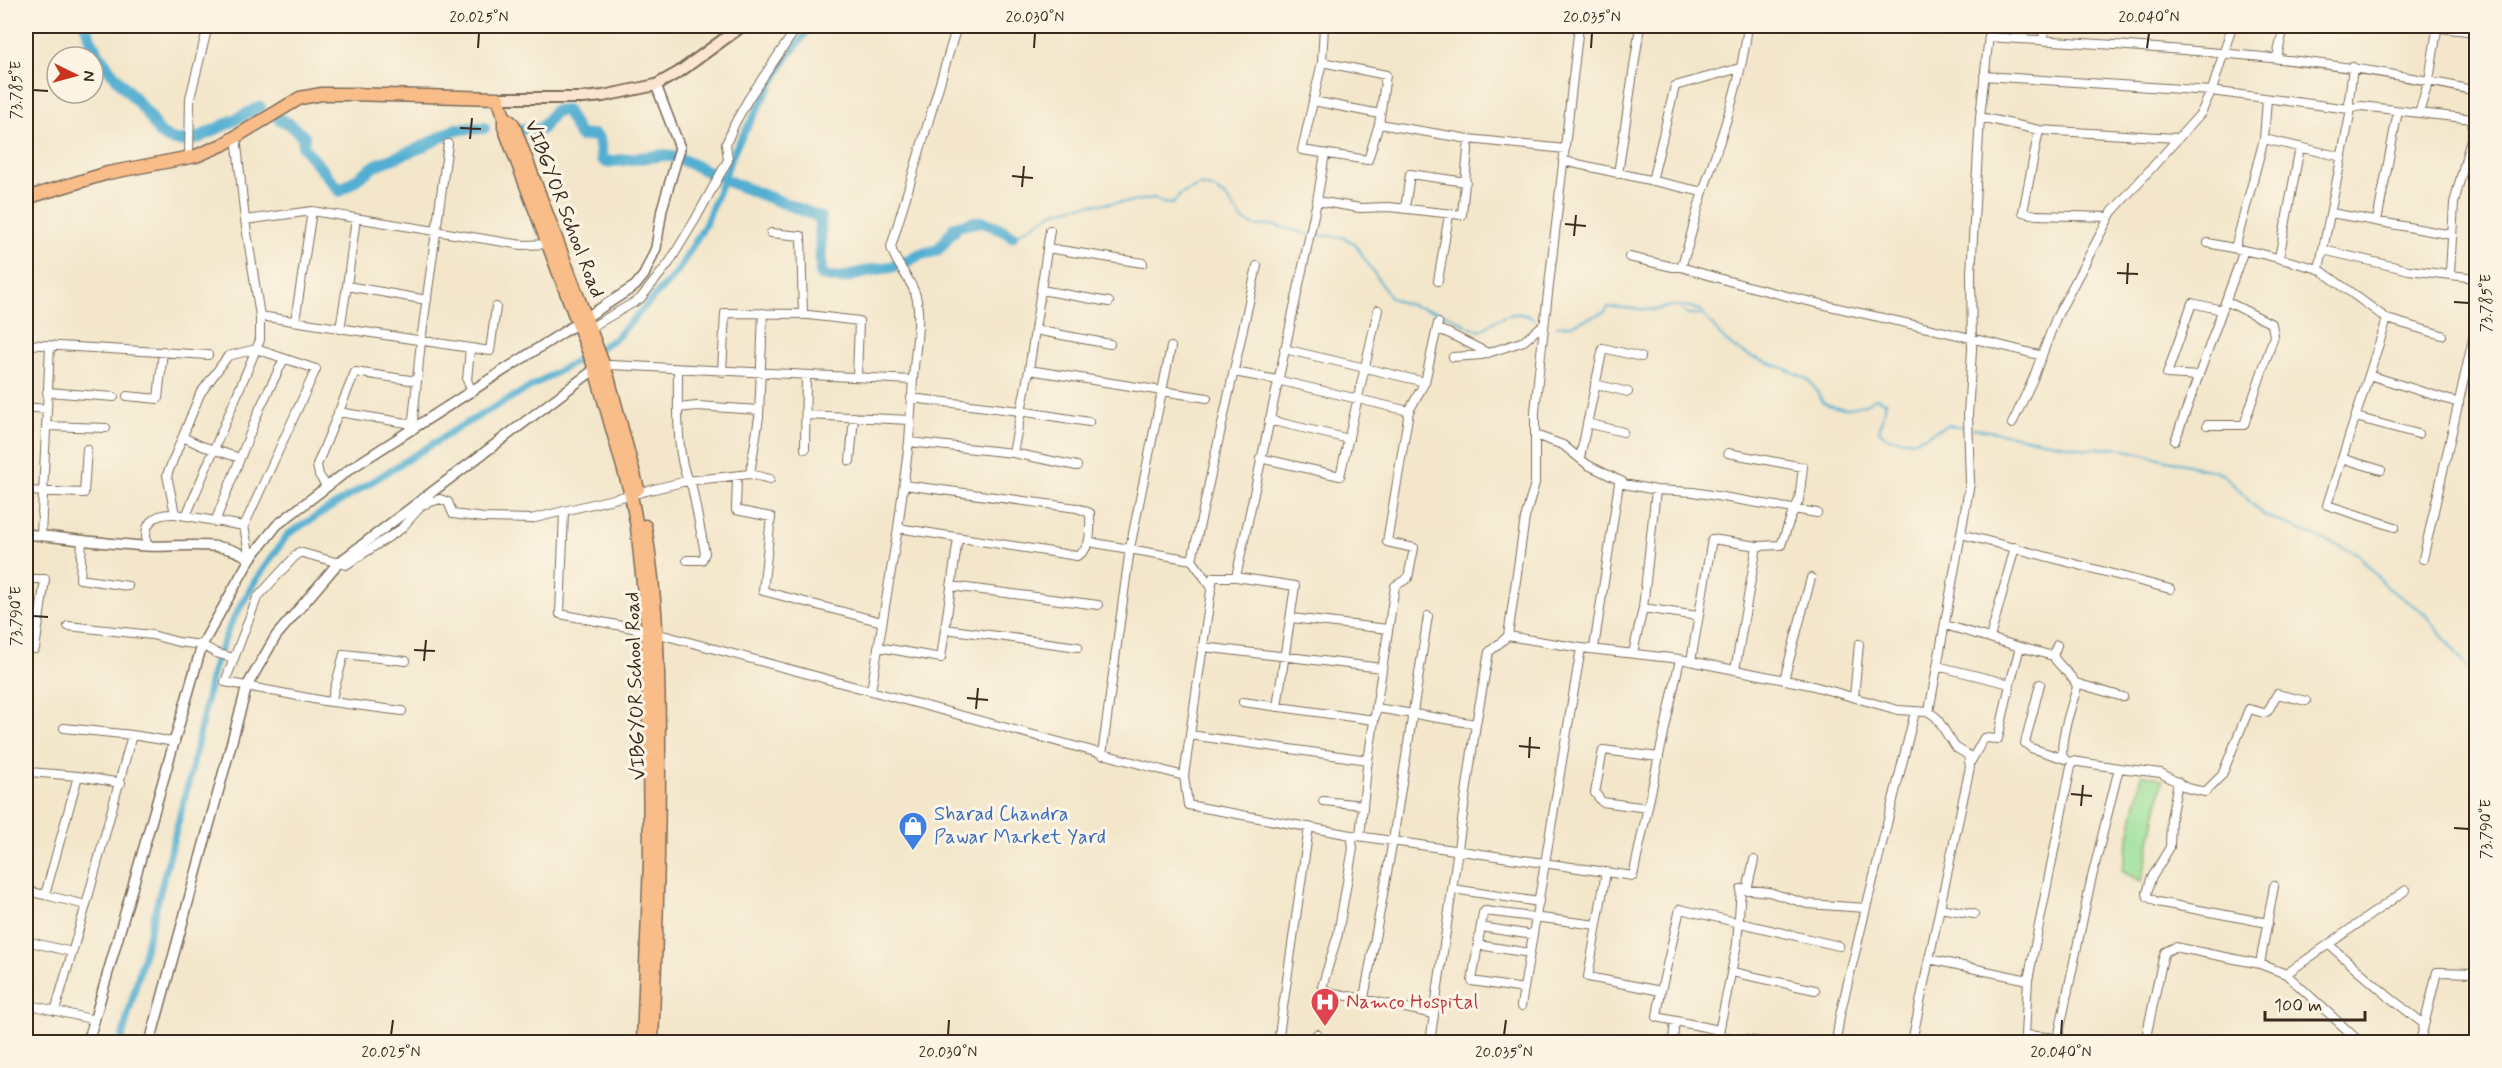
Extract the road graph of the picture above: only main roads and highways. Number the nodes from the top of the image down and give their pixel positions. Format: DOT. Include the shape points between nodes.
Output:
graph roads {
  1 [pos="742,26"];
  2 [pos="498,98"];
  3 [pos="94,177"];
  4 [pos="26,191"];
  5 [pos="26,198"];
  6 [pos="653,909"];
  7 [pos="643,1042"];
  8 [pos="652,1042"];
  1 -- 2 [label="main road" via="656,85 593,97"];
  2 -- 3 [label="main road" via="322,94 300,98 215,148"];
  2 -- 6 [label="main road, VIBGYOR School Road" via="504,127 597,362 635,494 653,632"];
  3 -- 4 [label="main road"];
  3 -- 5 [label="main road"];
  6 -- 7 [label="main road, VIBGYOR School Road"];
  6 -- 8 [label="main road, VIBGYOR School Road"];
}
